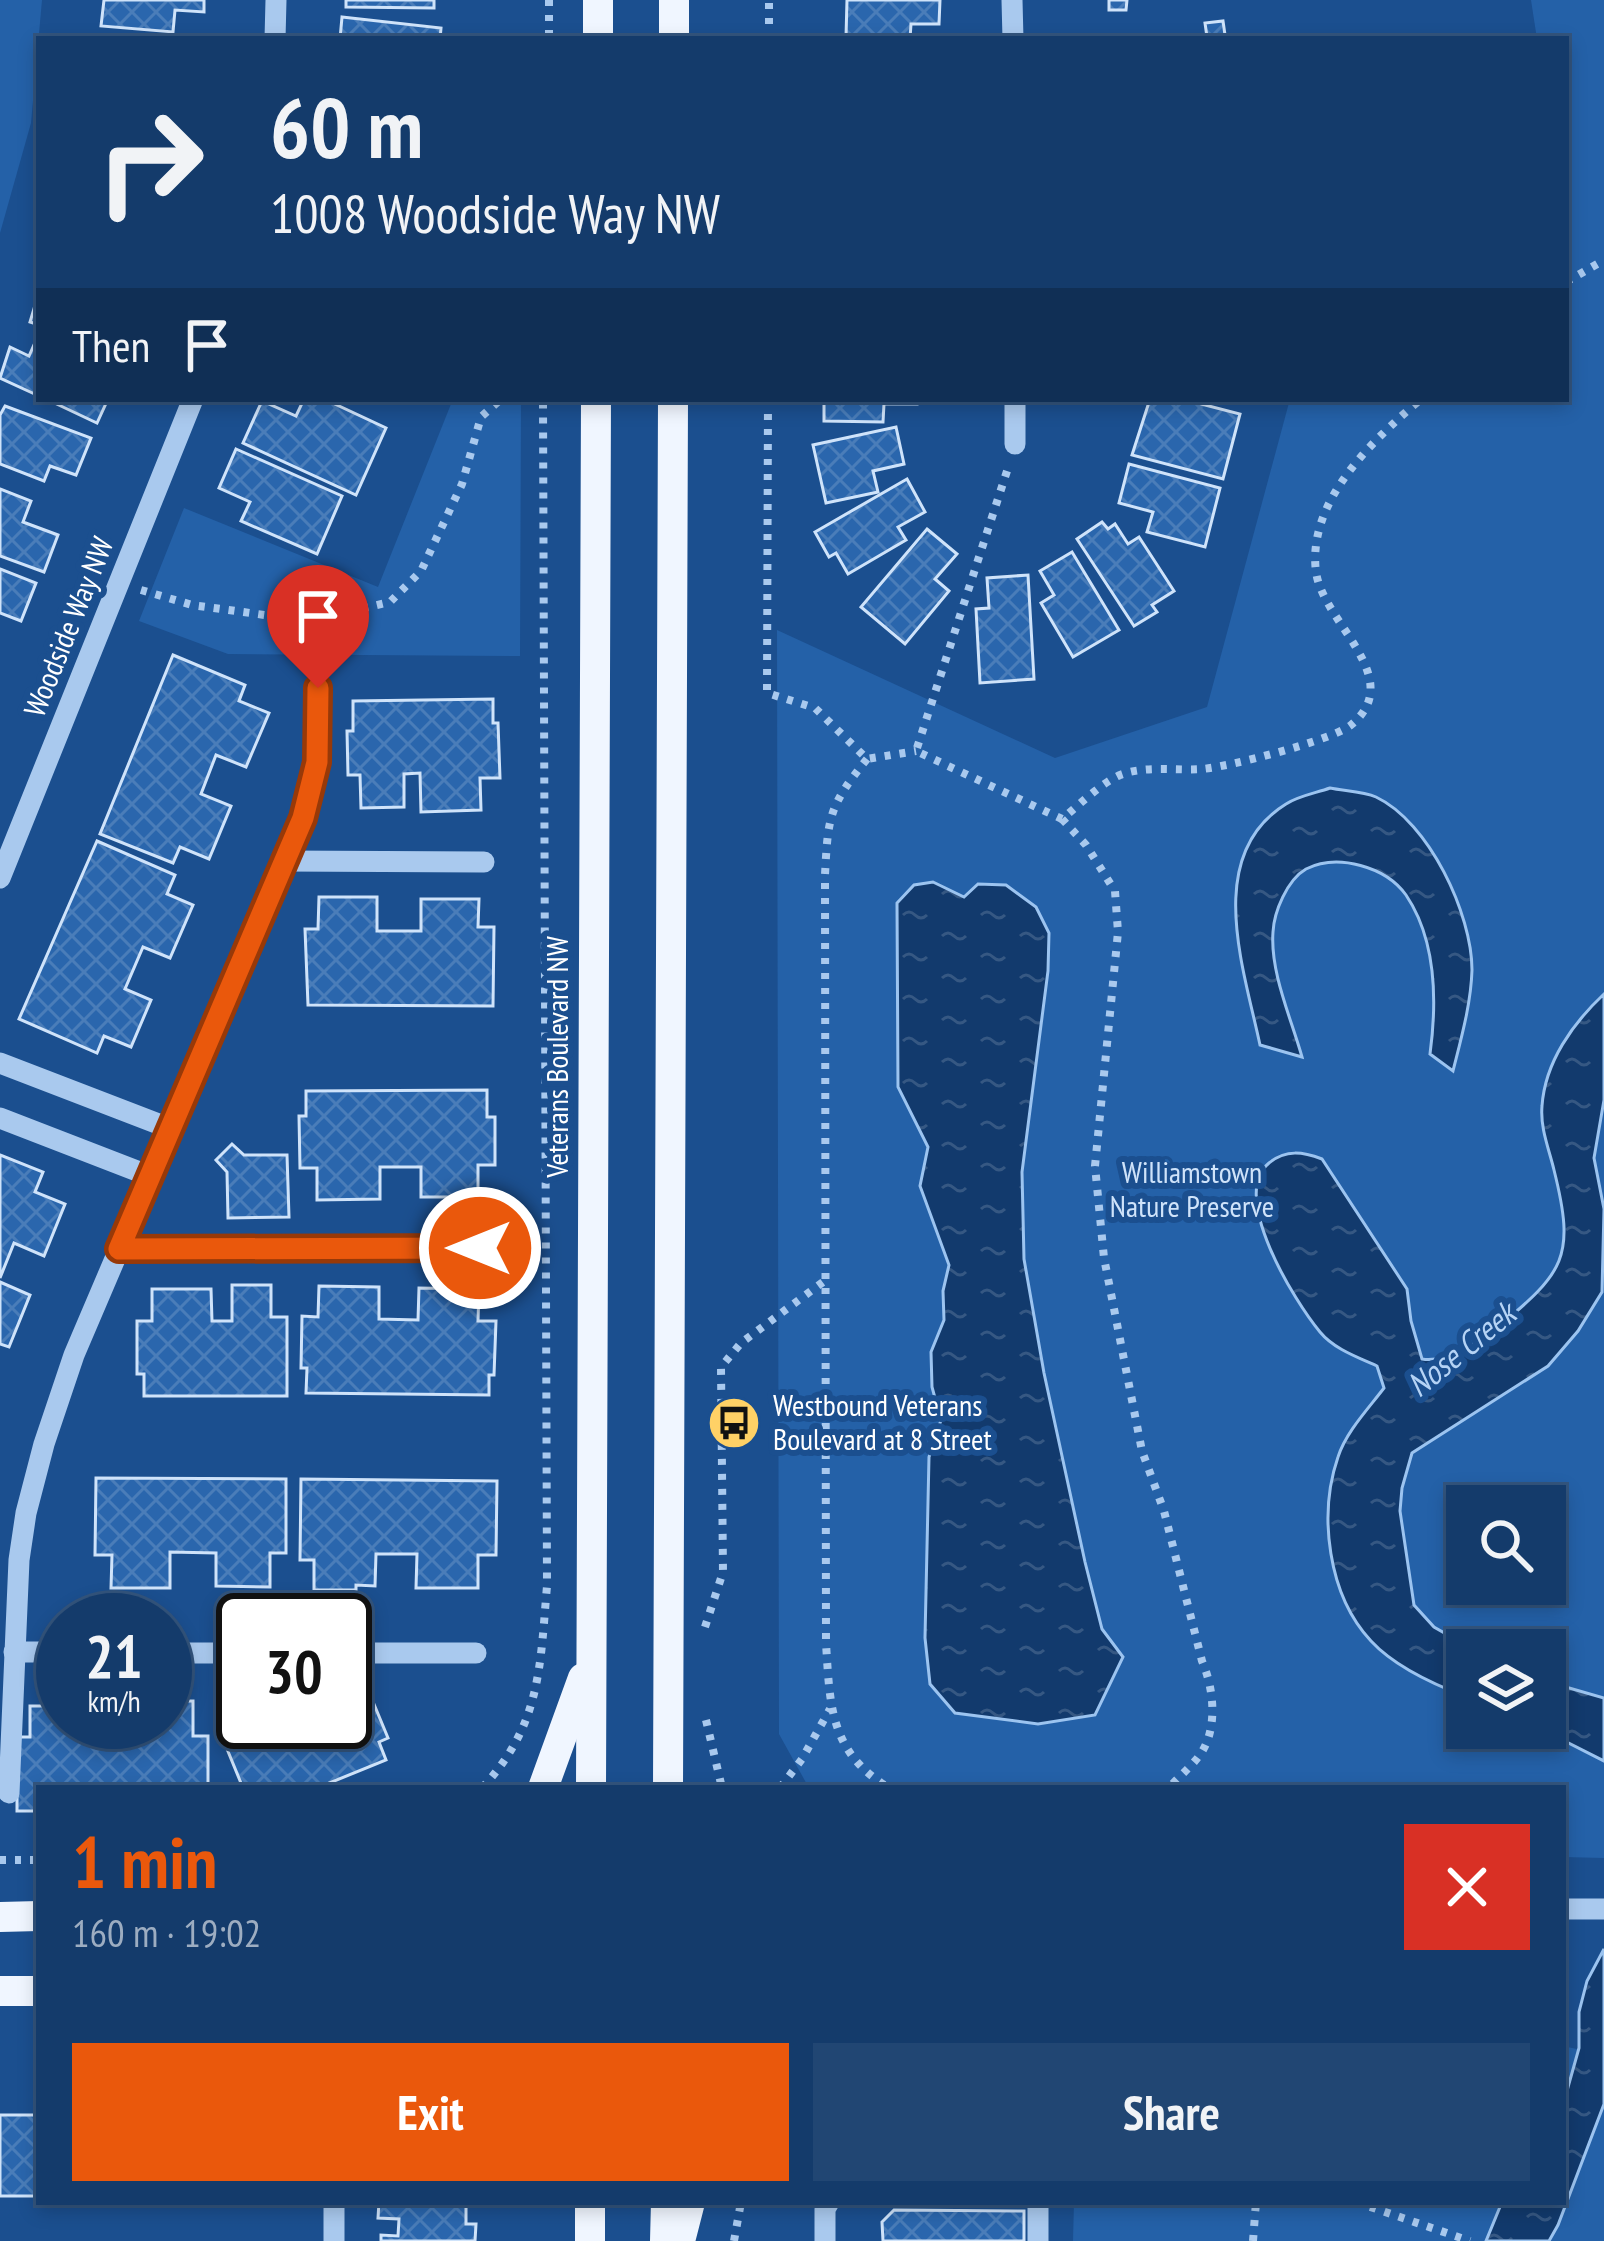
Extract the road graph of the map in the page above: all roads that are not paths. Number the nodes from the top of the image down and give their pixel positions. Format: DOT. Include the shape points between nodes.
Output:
graph roads {
  1 [pos="276,0"];
  2 [pos="598,0"];
  3 [pos="674,0"];
  4 [pos="1012,0"];
  5 [pos="275,36"];
  6 [pos="598,36"];
  7 [pos="674,36"];
  8 [pos="1013,36"];
  9 [pos="192,402"];
  10 [pos="596,402"];
  11 [pos="673,402"];
  12 [pos="1015,402"];
  13 [pos="1016,445"];
  14 [pos="318,688"];
  15 [pos="282,861"];
  16 [pos="484,862"];
  17 [pos="0,878"];
  18 [pos="0,1063"];
  19 [pos="0,1118"];
  20 [pos="169,1128"];
  21 [pos="150,1176"];
  22 [pos="480,1248"];
  23 [pos="119,1249"];
  24 [pos="14,1652"];
  25 [pos="36,1652"];
  26 [pos="372,1653"];
  27 [pos="476,1653"];
  28 [pos="592,1655"];
  29 [pos="669,1700"];
  30 [pos="544,1785"];
  31 [pos="591,1785"];
  32 [pos="668,1785"];
  33 [pos="688,1785"];
  34 [pos="9,1793"];
  35 [pos="0,1916"];
  36 [pos="36,1916"];
  37 [pos="0,1991"];
  38 [pos="36,1991"];
  39 [pos="334,2205"];
  40 [pos="666,2205"];
  41 [pos="689,2205"];
  42 [pos="829,2205"];
  43 [pos="1038,2205"];
  44 [pos="334,2241"];
  45 [pos="665,2241"];
  46 [pos="680,2241"];
  47 [pos="825,2241"];
  48 [pos="1038,2241"];
  1 -- 5 [label="street"];
  2 -- 6 [label="main road"];
  3 -- 7 [label="main road"];
  4 -- 8 [label="street"];
  9 -- 17 [label="street, Woodside Way NW"];
  10 -- 28 [label="main road, Veterans Boulevard NW"];
  11 -- 29 [label="main road"];
  12 -- 13 [label="street"];
  14 -- 15 [label="street" via="314,785"];
  15 -- 16 [label="street"];
  15 -- 20 [label="street"];
  18 -- 20 [label="street"];
  19 -- 21 [label="street"];
  20 -- 21 [label="street"];
  21 -- 23 [label="street"];
  22 -- 23 [label="street"];
  23 -- 24 [label="street" via="44,1444 24,1528"];
  24 -- 25 [label="street"];
  24 -- 34 [label="street"];
  26 -- 27 [label="street"];
  28 -- 30 [label="main road"];
  28 -- 31 [label="main road, Veterans Boulevard NW"];
  29 -- 32 [label="main road"];
  29 -- 33 [label="main road"];
  35 -- 36 [label="main road"];
  37 -- 38 [label="main road"];
  39 -- 44 [label="street"];
  40 -- 45 [label="main road"];
  41 -- 46 [label="main road"];
  42 -- 47 [label="street"];
  43 -- 48 [label="street"];
}
